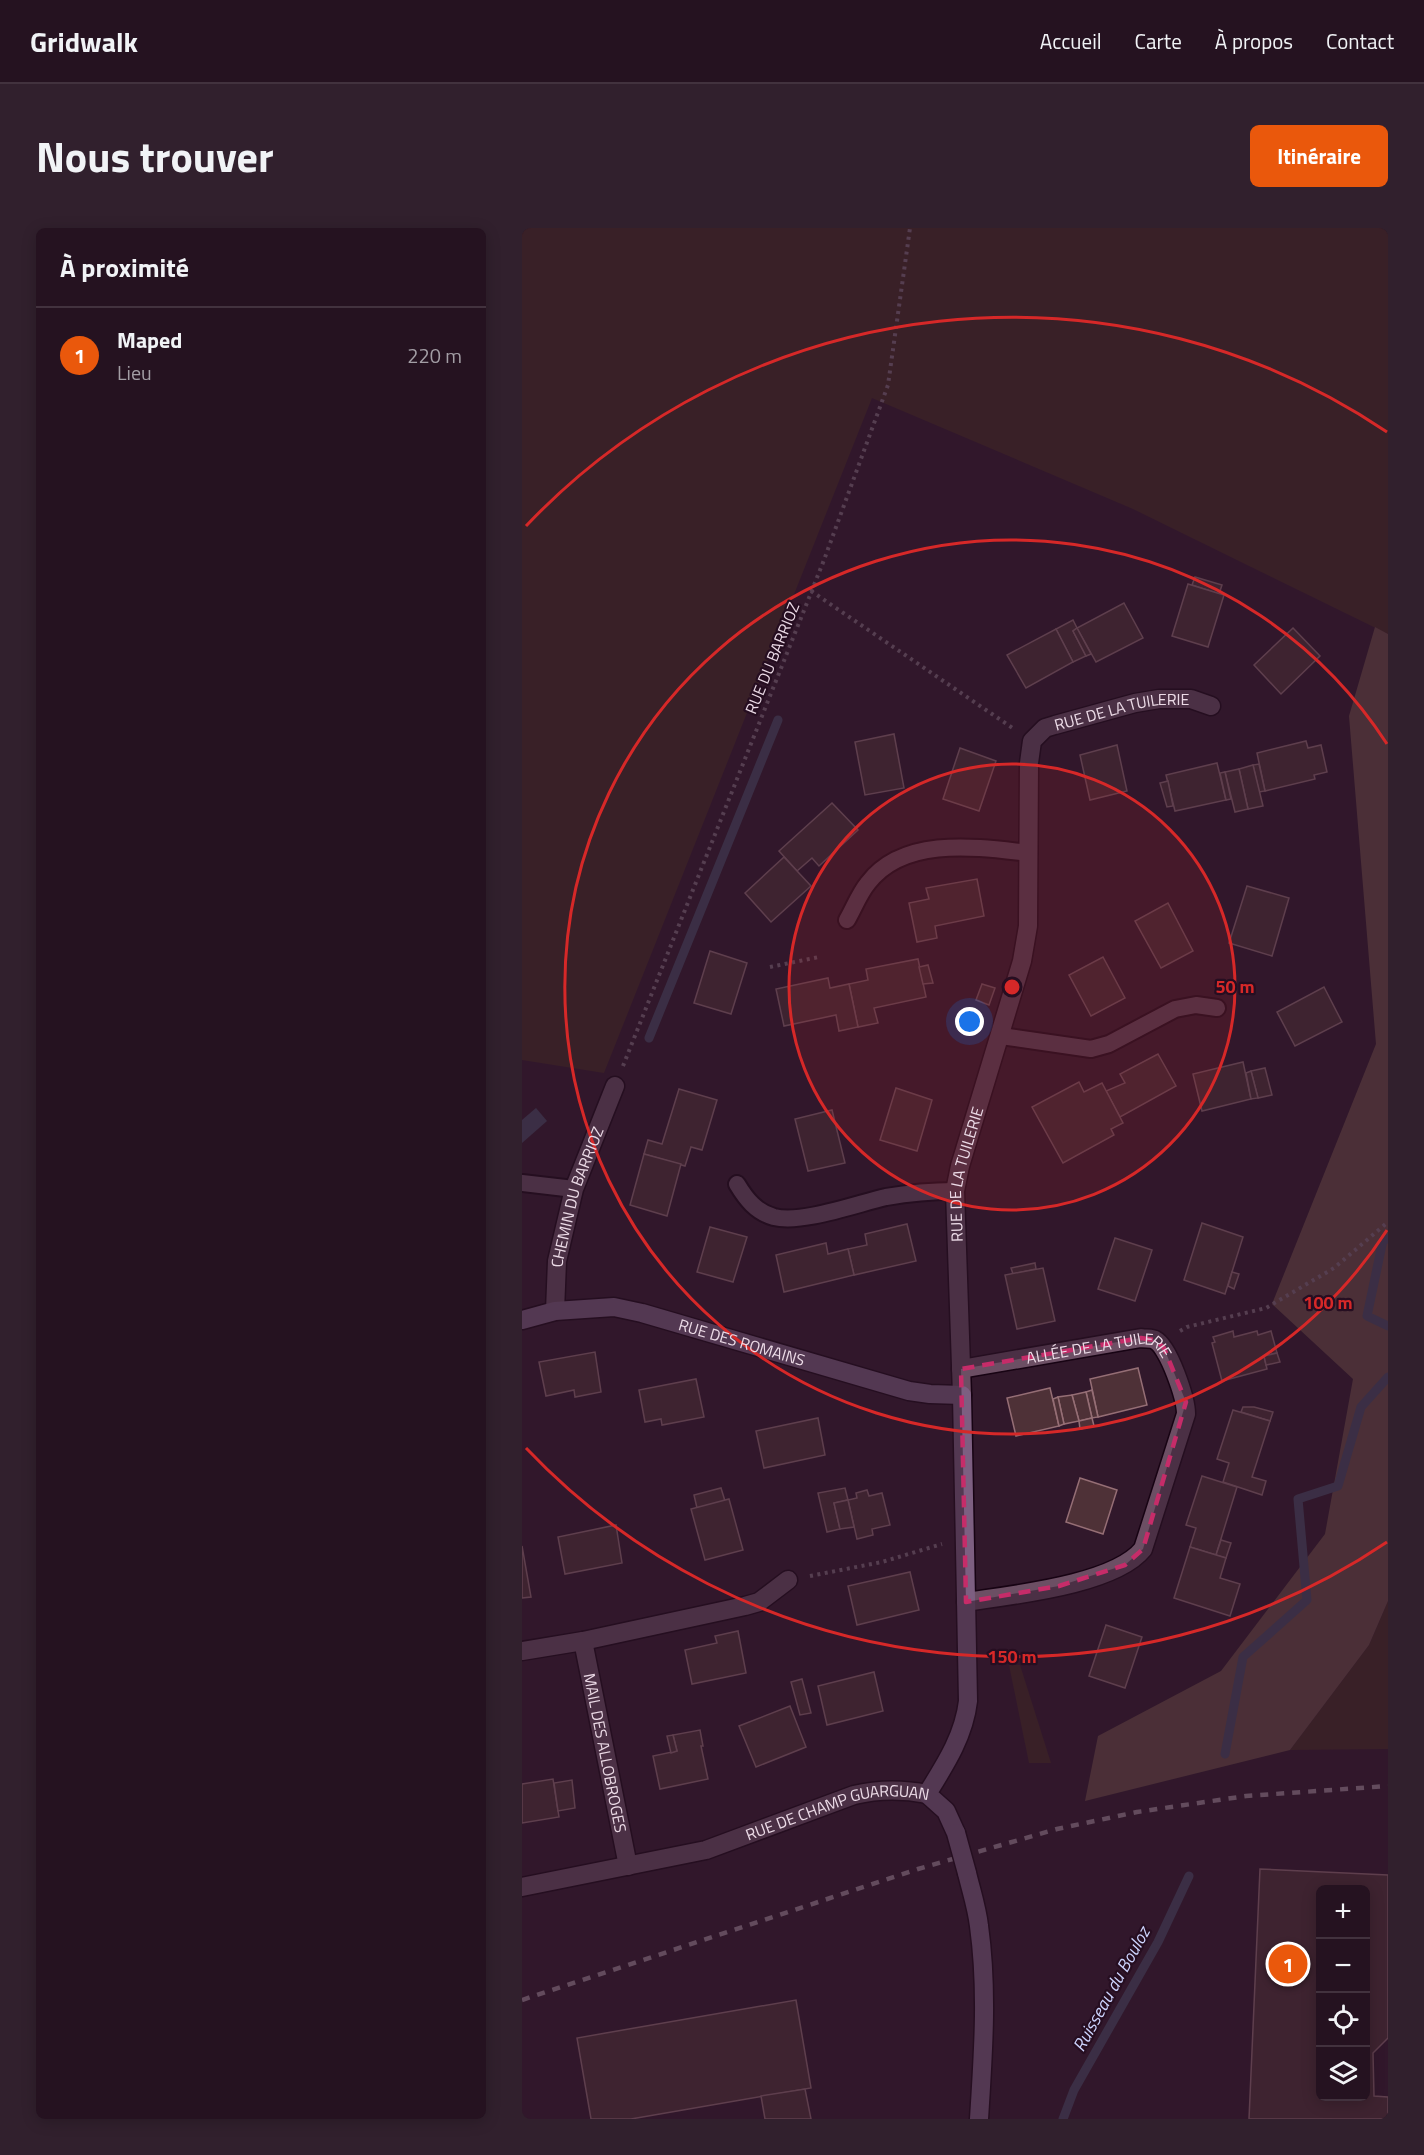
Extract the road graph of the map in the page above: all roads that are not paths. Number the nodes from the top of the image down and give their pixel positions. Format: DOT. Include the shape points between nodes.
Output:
graph roads {
  1 [pos="1211,706"];
  2 [pos="1029,853"];
  3 [pos="847,920"];
  4 [pos="1218,1008"];
  5 [pos="1000,1036"];
  6 [pos="615,1086"];
  7 [pos="522,1183"];
  8 [pos="737,1184"];
  9 [pos="574,1189"];
  10 [pos="955,1191"];
  11 [pos="555,1311"];
  12 [pos="522,1320"];
  13 [pos="961,1369"];
  14 [pos="962,1395"];
  15 [pos="788,1581"];
  16 [pos="966,1602"];
  17 [pos="583,1641"];
  18 [pos="522,1651"];
  19 [pos="927,1794"];
  20 [pos="628,1866"];
  21 [pos="522,1887"];
  22 [pos="979,2119"];
  1 -- 2 [label="street, RUE DE LA TUILERIE" via="1184,698 1159,699 1045,728 1032,741 1029,763"];
  2 -- 3 [label="lane" via="961,847 928,850 892,860 867,884"];
  2 -- 5 [label="street, RUE DE LA TUILERIE" via="1028,926"];
  4 -- 5 [label="lane" via="1196,1005 1175,1009 1109,1044 1091,1049"];
  5 -- 10 [label="street, RUE DE LA TUILERIE"];
  6 -- 9 [label="street, CHEMIN DU BARRIOZ"];
  7 -- 9 [label="lane"];
  8 -- 10 [label="lane" via="756,1208 773,1217 795,1219 907,1194"];
  9 -- 11 [label="street, CHEMIN DU BARRIOZ" via="557,1261"];
  10 -- 13 [label="street, RUE DE LA TUILERIE"];
  11 -- 12 [label="street, RUE DES ROMAINS"];
  11 -- 14 [label="street, RUE DES ROMAINS" via="615,1307 909,1391"];
  13 -- 14 [label="street, RUE DE LA TUILERIE"];
  13 -- 16 [label="street, ALLÉE DE LA TUILERIE" via="1141,1338 1155,1340 1164,1348 1186,1402 1186,1414 1143,1549 1135,1558 1094,1576"];
  14 -- 16 [label="street, RUE DE LA TUILERIE"];
  15 -- 17 [label="street" via="759,1602"];
  16 -- 19 [label="street, RUE DE LA TUILERIE" via="966,1718"];
  17 -- 18 [label="street"];
  17 -- 20 [label="street, MAIL DES ALLOBROGES"];
  19 -- 20 [label="street, RUE DE CHAMP GUARGUAN" via="890,1790 854,1795 706,1850"];
  19 -- 22 [label="street, RUE DE CHAMP GUARGUAN, bridge" via="946,1811 956,1833 979,1924 985,2015"];
  20 -- 21 [label="street, RUE DE CHAMP GUARGUAN"];
}
